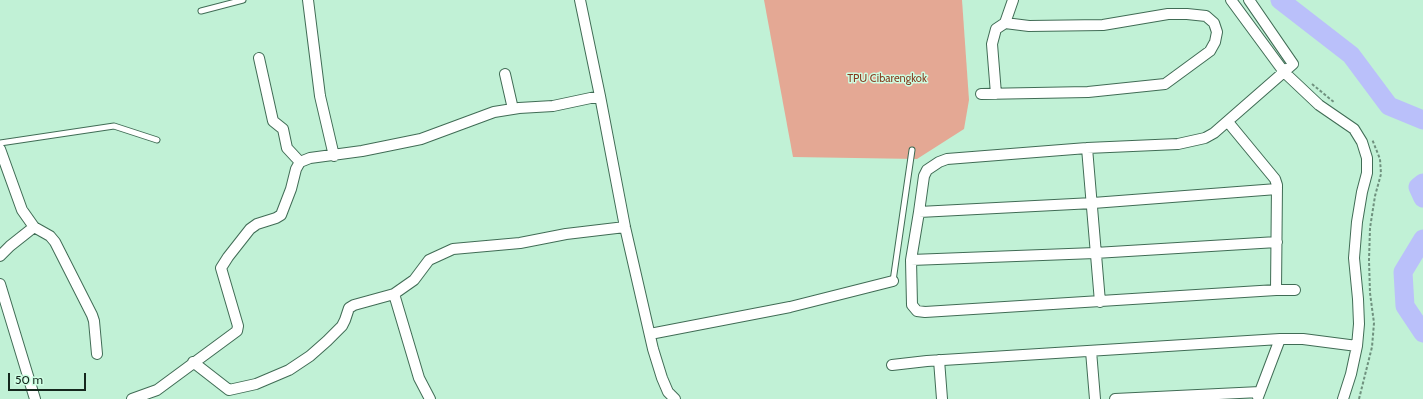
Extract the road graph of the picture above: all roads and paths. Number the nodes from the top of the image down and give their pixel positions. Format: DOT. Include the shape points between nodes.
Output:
graph roads {
  1 [pos="243,0"];
  2 [pos="308,0"];
  3 [pos="580,0"];
  4 [pos="1012,0"];
  5 [pos="1231,0"];
  6 [pos="1249,0"];
  7 [pos="201,11"];
  8 [pos="1005,22"];
  9 [pos="259,58"];
  10 [pos="1284,72"];
  11 [pos="504,74"];
  12 [pos="981,94"];
  13 [pos="996,94"];
  14 [pos="600,96"];
  15 [pos="513,109"];
  16 [pos="1228,122"];
  17 [pos="158,140"];
  18 [pos="0,143"];
  19 [pos="1087,148"];
  20 [pos="0,149"];
  21 [pos="912,150"];
  22 [pos="334,156"];
  23 [pos="300,162"];
  24 [pos="1277,188"];
  25 [pos="1093,203"];
  26 [pos="920,212"];
  27 [pos="34,227"];
  28 [pos="625,227"];
  29 [pos="1277,242"];
  30 [pos="1095,253"];
  31 [pos="0,256"];
  32 [pos="911,260"];
  33 [pos="893,281"];
  34 [pos="0,284"];
  35 [pos="1276,290"];
  36 [pos="1295,290"];
  37 [pos="394,294"];
  38 [pos="1100,302"];
  39 [pos="650,334"];
  40 [pos="1280,339"];
  41 [pos="1357,346"];
  42 [pos="1091,351"];
  43 [pos="97,354"];
  44 [pos="939,360"];
  45 [pos="193,362"];
  46 [pos="892,365"];
  47 [pos="1258,396"];
  48 [pos="668,397"];
  49 [pos="35,399"];
  50 [pos="132,399"];
  51 [pos="430,399"];
  52 [pos="942,399"];
  53 [pos="1095,399"];
  54 [pos="1115,399"];
  55 [pos="1343,399"];
  1 -- 7 [label="lane"];
  2 -- 22 [label="street" via="320,96"];
  3 -- 14 [label="street"];
  4 -- 8 [label="street"];
  5 -- 10 [label="street"];
  6 -- 10 [label="street" via="1293,64"];
  8 -- 13 [label="street" via="996,30 992,44"];
  8 -- 13 [label="street" via="1029,26 1103,25 1168,14 1186,14 1206,16 1214,23 1217,32 1210,50 1165,84 1088,92"];
  9 -- 23 [label="street" via="273,121 283,129 287,148"];
  10 -- 16 [label="street"];
  10 -- 41 [label="street" via="1319,105 1354,130 1362,142 1367,158 1354,258 1359,318"];
  11 -- 15 [label="street"];
  12 -- 13 [label="street"];
  14 -- 15 [label="street" via="553,106"];
  14 -- 28 [label="street"];
  15 -- 22 [label="street" via="494,112 421,139"];
  16 -- 19 [label="street" via="1214,133 1178,144"];
  16 -- 24 [label="street" via="1275,179"];
  17 -- 18 [label="lane" via="114,126"];
  19 -- 25 [label="street"];
  19 -- 26 [label="street" via="947,159 939,162 927,170 924,176"];
  20 -- 27 [label="street" via="22,210"];
  21 -- 33 [label="lane"];
  22 -- 23 [label="street" via="310,158"];
  23 -- 45 [label="street" via="281,215 250,229 221,268 237,330"];
  24 -- 25 [label="street"];
  24 -- 29 [label="street"];
  25 -- 26 [label="street"];
  25 -- 30 [label="street"];
  26 -- 32 [label="street"];
  27 -- 31 [label="street"];
  27 -- 43 [label="street" via="55,242 78,286 94,321"];
  28 -- 37 [label="street" via="520,243 452,249 428,260 414,280"];
  28 -- 39 [label="street"];
  29 -- 30 [label="street"];
  29 -- 35 [label="street"];
  30 -- 32 [label="street"];
  30 -- 38 [label="street"];
  32 -- 38 [label="street" via="912,305 918,311"];
  33 -- 39 [label="street" via="790,307"];
  34 -- 49 [label="street"];
  35 -- 36 [label="street"];
  35 -- 38 [label="street"];
  37 -- 45 [label="street" via="349,308 342,326 310,356 289,370 256,384 229,390"];
  37 -- 51 [label="street" via="419,378"];
  39 -- 48 [label="street"];
  40 -- 41 [label="street" via="1303,339"];
  40 -- 42 [label="street"];
  40 -- 47 [label="street"];
  41 -- 55 [label="street"];
  42 -- 44 [label="street"];
  42 -- 53 [label="street"];
  44 -- 46 [label="street"];
  44 -- 52 [label="street"];
  45 -- 50 [label="street" via="157,390"];
  47 -- 54 [label="street"];
}
